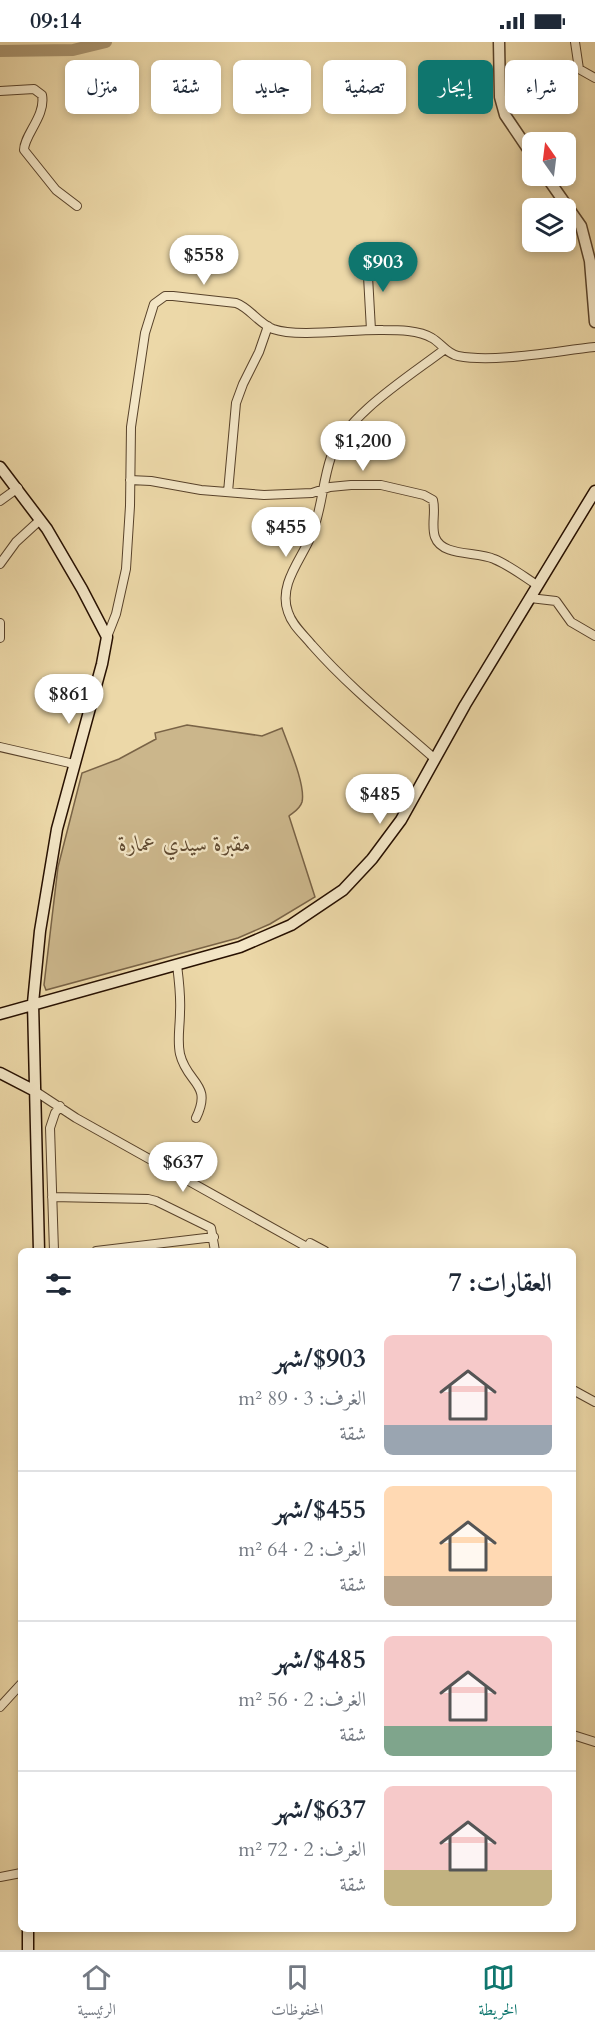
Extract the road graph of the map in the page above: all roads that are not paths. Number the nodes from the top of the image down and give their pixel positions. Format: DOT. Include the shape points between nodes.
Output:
graph roads {
  1 [pos="499,42"];
  2 [pos="575,42"];
  3 [pos="593,75"];
  4 [pos="0,91"];
  5 [pos="522,141"];
  6 [pos="553,186"];
  7 [pos="77,206"];
  8 [pos="367,258"];
  9 [pos="593,275"];
  10 [pos="595,322"];
  11 [pos="268,326"];
  12 [pos="371,330"];
  13 [pos="595,347"];
  14 [pos="446,349"];
  15 [pos="0,467"];
  16 [pos="130,480"];
  17 [pos="18,488"];
  18 [pos="324,489"];
  19 [pos="595,491"];
  20 [pos="228,492"];
  21 [pos="0,501"];
  22 [pos="40,520"];
  23 [pos="0,564"];
  24 [pos="537,585"];
  25 [pos="530,598"];
  26 [pos="0,623"];
  27 [pos="595,636"];
  28 [pos="107,637"];
  29 [pos="0,638"];
  30 [pos="0,747"];
  31 [pos="435,759"];
  32 [pos="74,764"];
  33 [pos="177,965"];
  34 [pos="33,1003"];
  35 [pos="0,1014"];
  36 [pos="0,1073"];
  37 [pos="35,1091"];
  38 [pos="60,1106"];
  39 [pos="196,1118"];
  40 [pos="37,1124"];
  41 [pos="50,1128"];
  42 [pos="39,1168"];
  43 [pos="51,1168"];
  44 [pos="52,1197"];
  45 [pos="246,1210"];
  46 [pos="214,1237"];
  47 [pos="39,1248"];
  48 [pos="54,1248"];
  49 [pos="121,1248"];
  50 [pos="215,1248"];
  51 [pos="309,1248"];
  52 [pos="319,1248"];
  53 [pos="576,1392"];
  54 [pos="595,1402"];
  55 [pos="18,1687"];
  56 [pos="0,1707"];
  57 [pos="576,1736"];
  58 [pos="595,1742"];
  59 [pos="18,1874"];
  60 [pos="0,1877"];
  61 [pos="28,1932"];
  62 [pos="28,1950"];
  1 -- 5 [label="main road" via="502,106"];
  2 -- 3 [label="street" via="579,69"];
  4 -- 7 [label="street" via="34,89 42,95 42,106 24,150 56,190"];
  6 -- 9 [label="main road" via="581,226"];
  8 -- 12 [label="street"];
  9 -- 10 [label="main road"];
  11 -- 12 [label="street" via="290,332"];
  11 -- 16 [label="street" via="245,307 230,302 165,296 154,304 145,333 131,427"];
  11 -- 20 [label="street" via="236,403"];
  12 -- 14 [label="street" via="425,335"];
  13 -- 14 [label="street" via="497,357 457,356"];
  14 -- 18 [label="street" via="353,422 333,452"];
  15 -- 17 [label="main road"];
  16 -- 20 [label="street"];
  16 -- 28 [label="street" via="126,568"];
  17 -- 21 [label="street"];
  17 -- 22 [label="main road"];
  18 -- 20 [label="street" via="264,495"];
  18 -- 24 [label="street" via="381,485 431,498 435,537 441,546 491,557"];
  18 -- 31 [label="street" via="315,527 286,588 287,610 323,657"];
  19 -- 24 [label="main road"];
  22 -- 23 [label="street"];
  22 -- 28 [label="main road"];
  24 -- 25 [label="main road"];
  25 -- 27 [label="street" via="556,602 572,622"];
  25 -- 31 [label="main road"];
  26 -- 29 [label="street"];
  28 -- 32 [label="main road"];
  30 -- 32 [label="street"];
  31 -- 33 [label="main road" via="392,834 343,890 265,938"];
  32 -- 34 [label="main road" via="46,885"];
  33 -- 34 [label="main road"];
  33 -- 39 [label="street" via="179,1051 201,1092 203,1104"];
  34 -- 35 [label="main road"];
  34 -- 37 [label="main road"];
  36 -- 37 [label="main road"];
  37 -- 38 [label="street"];
  37 -- 40 [label="main road"];
  38 -- 41 [label="street"];
  38 -- 45 [label="street"];
  40 -- 41 [label="street"];
  40 -- 42 [label="main road"];
  41 -- 43 [label="street"];
  42 -- 43 [label="street"];
  42 -- 47 [label="main road"];
  43 -- 44 [label="street"];
  44 -- 46 [label="street" via="156,1201 211,1228"];
  44 -- 48 [label="street"];
  45 -- 51 [label="street"];
  45 -- 52 [label="street"];
  46 -- 49 [label="street"];
  46 -- 50 [label="street"];
  53 -- 54 [label="street"];
  55 -- 56 [label="street"];
  57 -- 58 [label="street"];
  59 -- 60 [label="street"];
  61 -- 62 [label="main road"];
}
